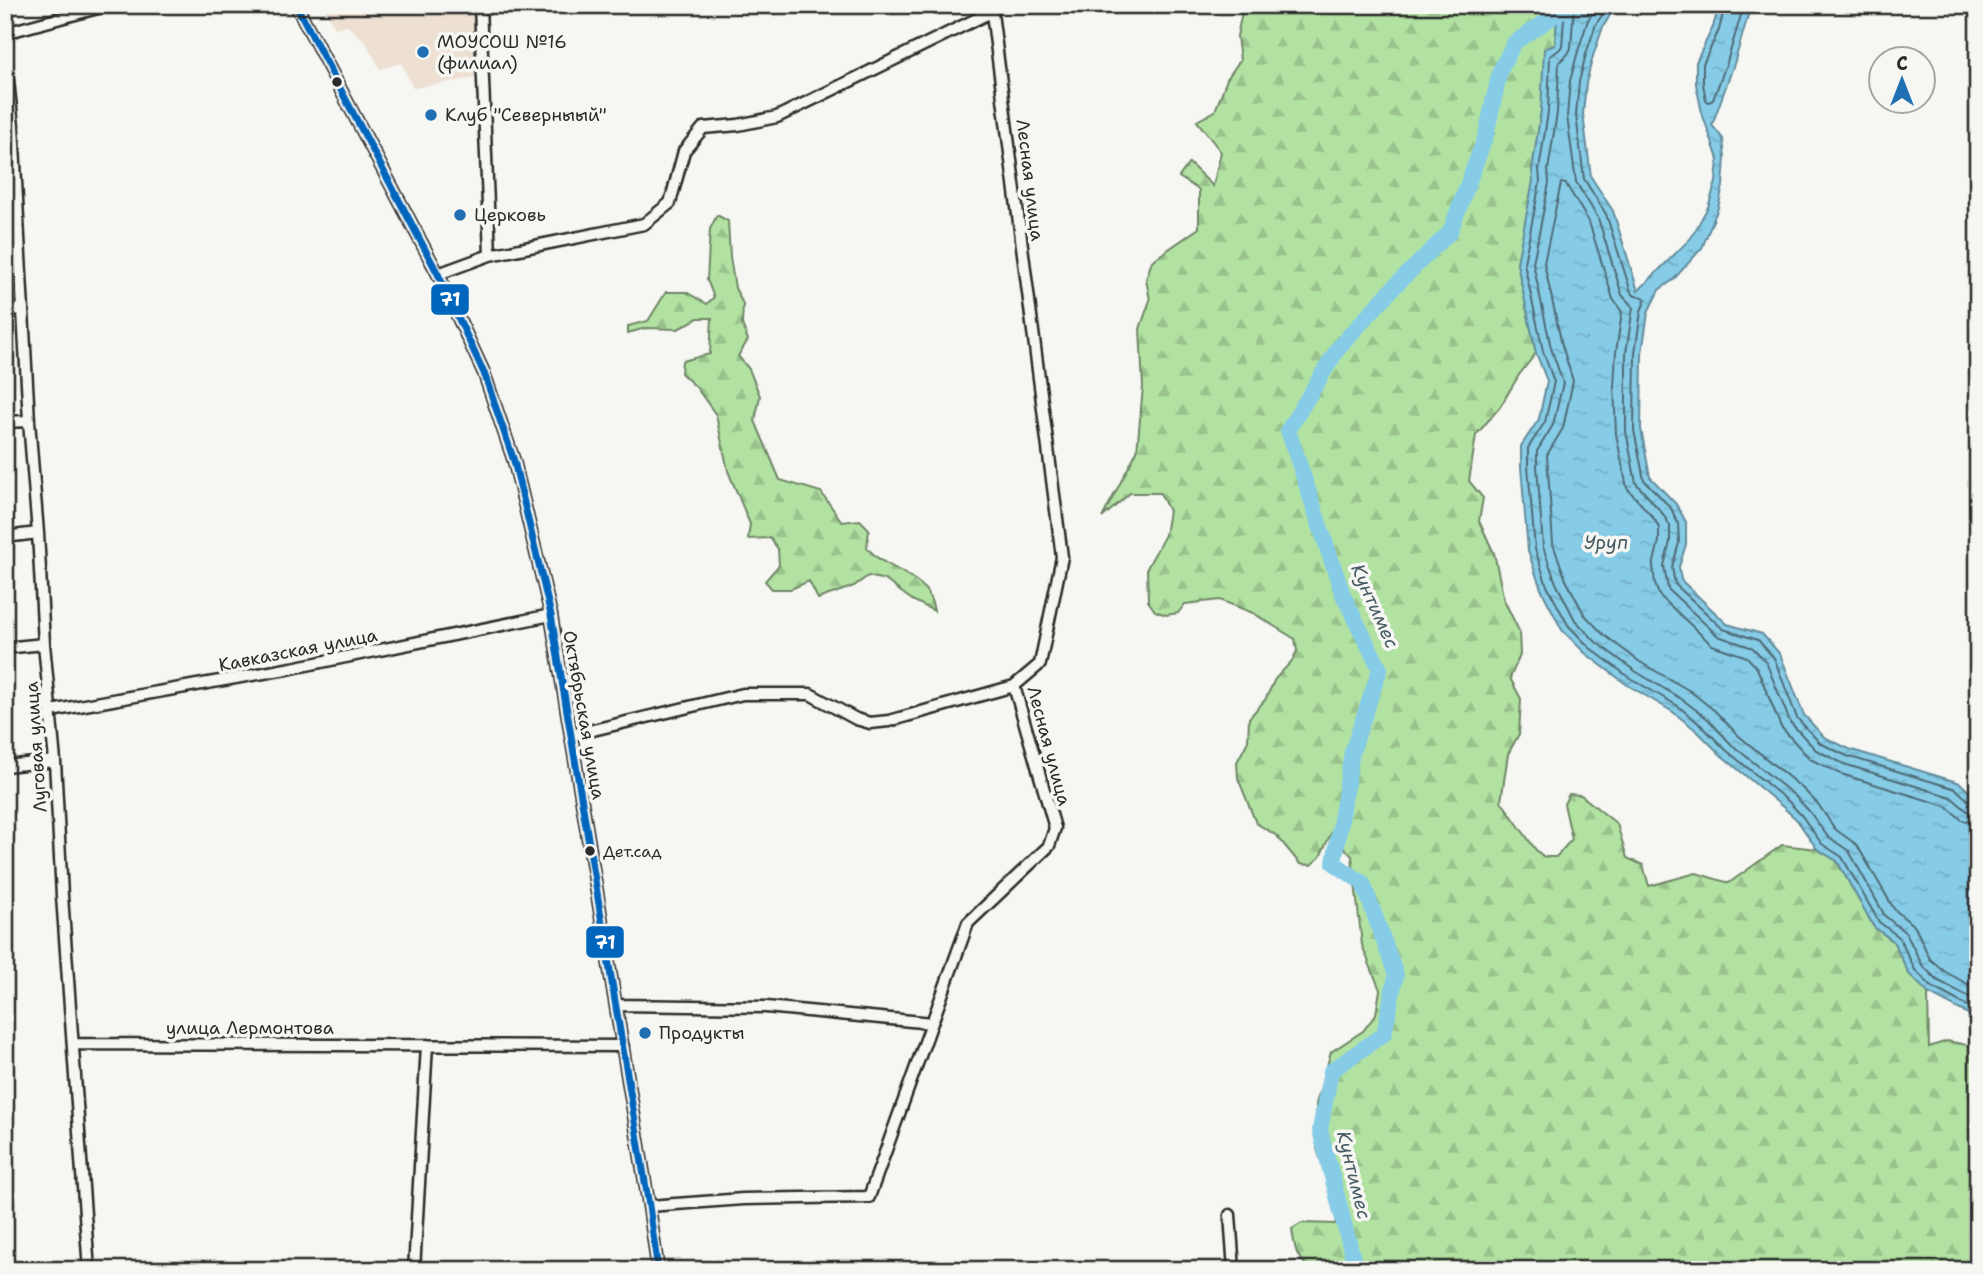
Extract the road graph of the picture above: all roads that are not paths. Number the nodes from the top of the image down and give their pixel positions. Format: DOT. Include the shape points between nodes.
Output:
graph roads {
  1 [pos="109,5"];
  2 [pos="296,5"];
  3 [pos="480,5"];
  4 [pos="992,8"];
  5 [pos="5,33"];
  6 [pos="5,54"];
  7 [pos="11,190"];
  8 [pos="491,255"];
  9 [pos="438,274"];
  10 [pos="22,309"];
  11 [pos="5,310"];
  12 [pos="29,421"];
  13 [pos="5,422"];
  14 [pos="38,533"];
  15 [pos="5,537"];
  16 [pos="551,615"];
  17 [pos="44,644"];
  18 [pos="5,648"];
  19 [pos="1014,686"];
  20 [pos="51,711"];
  21 [pos="572,735"];
  22 [pos="55,761"];
  23 [pos="5,766"];
  24 [pos="616,1005"];
  25 [pos="932,1023"];
  26 [pos="73,1045"];
  27 [pos="427,1045"];
  28 [pos="623,1046"];
  29 [pos="649,1206"];
  30 [pos="1230,1215"];
  31 [pos="89,1270"];
  32 [pos="414,1270"];
  33 [pos="658,1270"];
  34 [pos="1234,1270"];
  1 -- 5 [label="street"];
  2 -- 9 [label="street, Октябрьская улица"];
  3 -- 8 [label="street"];
  4 -- 8 [label="street" via="777,117 703,128 684,151 670,202 644,224"];
  4 -- 19 [label="street, Лесная улица" via="1062,557 1040,664"];
  6 -- 7 [label="street, Луговая улица" via="13,126"];
  7 -- 10 [label="street, Луговая улица" via="19,218"];
  8 -- 9 [label="street"];
  9 -- 16 [label="street, Октябрьская улица" via="484,373 509,448"];
  10 -- 11 [label="street"];
  10 -- 12 [label="street, Луговая улица"];
  12 -- 13 [label="street"];
  12 -- 14 [label="street, Луговая улица"];
  14 -- 15 [label="street"];
  14 -- 17 [label="street, Луговая улица"];
  16 -- 20 [label="street, Кавказская улица"];
  16 -- 21 [label="street, Октябрьская улица"];
  17 -- 18 [label="street"];
  17 -- 20 [label="street, Луговая улица"];
  19 -- 21 [label="street" via="870,723 810,694 743,694"];
  19 -- 25 [label="street, Лесная улица" via="1055,828 1049,846 968,923"];
  20 -- 22 [label="street, Луговая улица"];
  21 -- 24 [label="street, Октябрьская улица"];
  22 -- 23 [label="street"];
  22 -- 26 [label="street, Луговая улица"];
  24 -- 25 [label="street" via="766,1007"];
  24 -- 28 [label="street, Октябрьская улица"];
  25 -- 29 [label="street, Лесная улица" via="869,1197"];
  26 -- 27 [label="street, улица Лермонтова"];
  26 -- 31 [label="street, Луговая улица"];
  27 -- 28 [label="street, улица Лермонтова"];
  27 -- 32 [label="street"];
  28 -- 29 [label="street, Октябрьская улица"];
  29 -- 33 [label="street, Октябрьская улица"];
  30 -- 34 [label="street"];
}
